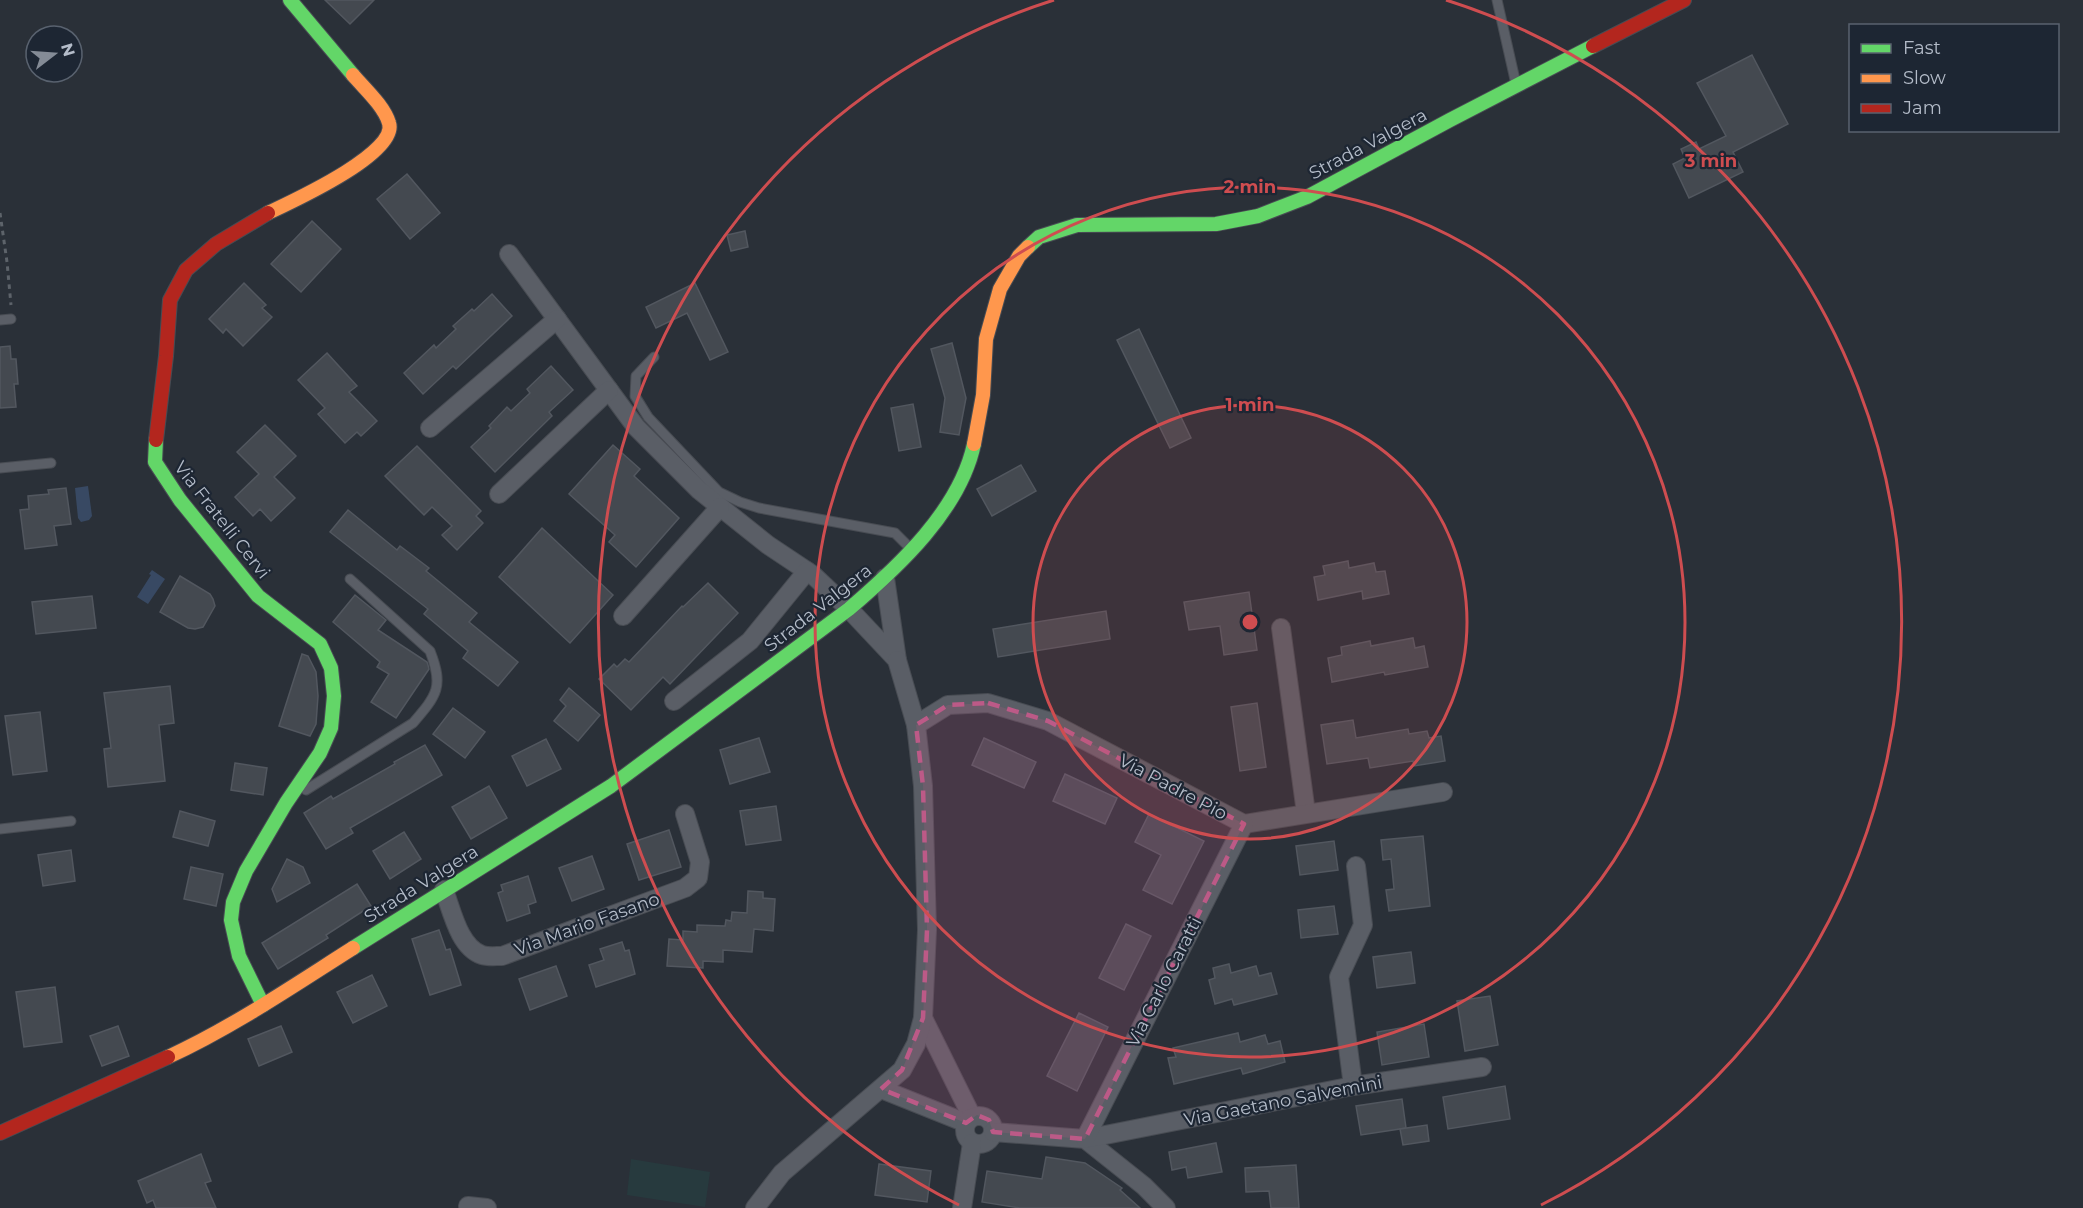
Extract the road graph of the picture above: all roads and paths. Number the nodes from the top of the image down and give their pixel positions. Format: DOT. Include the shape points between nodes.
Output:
graph roads {
  1 [pos="290,0"];
  2 [pos="1497,0"];
  3 [pos="1684,0"];
  4 [pos="1516,86"];
  5 [pos="0,213"];
  6 [pos="509,255"];
  7 [pos="11,319"];
  8 [pos="0,320"];
  9 [pos="557,320"];
  10 [pos="654,357"];
  11 [pos="609,390"];
  12 [pos="430,428"];
  13 [pos="51,463"];
  14 [pos="0,468"];
  15 [pos="499,494"];
  16 [pos="720,507"];
  17 [pos="910,549"];
  18 [pos="807,571"];
  19 [pos="885,578"];
  20 [pos="350,579"];
  21 [pos="849,609"];
  22 [pos="623,616"];
  23 [pos="1281,628"];
  24 [pos="897,660"];
  25 [pos="674,701"];
  26 [pos="916,724"];
  27 [pos="1443,792"];
  28 [pos="286,803"];
  29 [pos="1306,813"];
  30 [pos="685,814"];
  31 [pos="71,821"];
  32 [pos="1244,824"];
  33 [pos="0,829"];
  34 [pos="1356,866"];
  35 [pos="444,890"];
  36 [pos="263,1005"];
  37 [pos="922,1018"];
  38 [pos="1482,1067"];
  39 [pos="1353,1086"];
  40 [pos="881,1089"];
  41 [pos="969,1120"];
  42 [pos="993,1132"];
  43 [pos="0,1134"];
  44 [pos="1085,1139"];
  45 [pos="972,1143"];
  46 [pos="468,1206"];
  47 [pos="488,1208"];
  48 [pos="755,1208"];
  49 [pos="963,1208"];
  50 [pos="1166,1208"];
  1 -- 28 [label="street, Via Fratelli Cervi" via="382,110 390,133 362,161 333,181 226,238 186,270 170,300 155,462 180,500 258,596 320,644 332,668 331,728 320,753"];
  2 -- 4 [label="lane"];
  3 -- 4 [label="street, Strada Valgera"];
  4 -- 17 [label="street, Strada Valgera" via="1307,197 1258,216 1216,224 1077,225 1039,237 1019,256 1000,289 986,339 983,395 973,448 961,482 936,521"];
  5 -- 7 [label="path"];
  6 -- 9 [label="street"];
  7 -- 8 [label="lane"];
  9 -- 11 [label="street"];
  9 -- 12 [label="street"];
  10 -- 17 [label="lane" via="636,376 635,396 648,417 720,492 759,508 895,533"];
  11 -- 15 [label="street"];
  11 -- 16 [label="street" via="636,427"];
  13 -- 14 [label="lane"];
  16 -- 18 [label="street"];
  16 -- 22 [label="street"];
  17 -- 19 [label="street, Strada Valgera"];
  18 -- 21 [label="street"];
  18 -- 25 [label="street" via="750,640"];
  19 -- 21 [label="street, Strada Valgera"];
  19 -- 24 [label="street"];
  20 -- 28 [label="lane" via="430,651 438,687 413,723"];
  21 -- 24 [label="street"];
  21 -- 35 [label="street, Strada Valgera" via="611,786"];
  23 -- 29 [label="street"];
  24 -- 26 [label="street"];
  26 -- 32 [label="street, Via Padre Pio" via="948,705 988,702 1048,721"];
  26 -- 37 [label="street" via="923,786 927,930"];
  27 -- 29 [label="street, Via Padre Pio"];
  28 -- 36 [label="street, Via Fratelli Cervi" via="233,902 231,920 239,956"];
  29 -- 32 [label="street, Via Padre Pio"];
  30 -- 35 [label="street, Via Mario Fasano" via="700,862 698,878 686,888 502,956 484,956 470,949"];
  31 -- 33 [label="lane"];
  32 -- 44 [label="street, Via Carlo Caratti"];
  34 -- 39 [label="street" via="1363,925 1339,977"];
  35 -- 36 [label="street, Strada Valgera"];
  36 -- 43 [label="street, Strada Valgera" via="189,1047"];
  37 -- 40 [label="street" via="916,1044 902,1070"];
  37 -- 41 [label="street"];
  38 -- 39 [label="street, Via Gaetano Salvemini"];
  39 -- 44 [label="street, Via Gaetano Salvemini"];
  40 -- 41 [label="street"];
  40 -- 48 [label="street" via="782,1173"];
  41 -- 42 [label="street" via="981,1116 989,1120"];
  41 -- 45 [label="street" via="964,1127"];
  42 -- 44 [label="street, Via Gaetano Salvemini"];
  42 -- 45 [label="street" via="985,1143"];
  44 -- 50 [label="street"];
  45 -- 49 [label="street"];
  46 -- 47 [label="street"];
}
